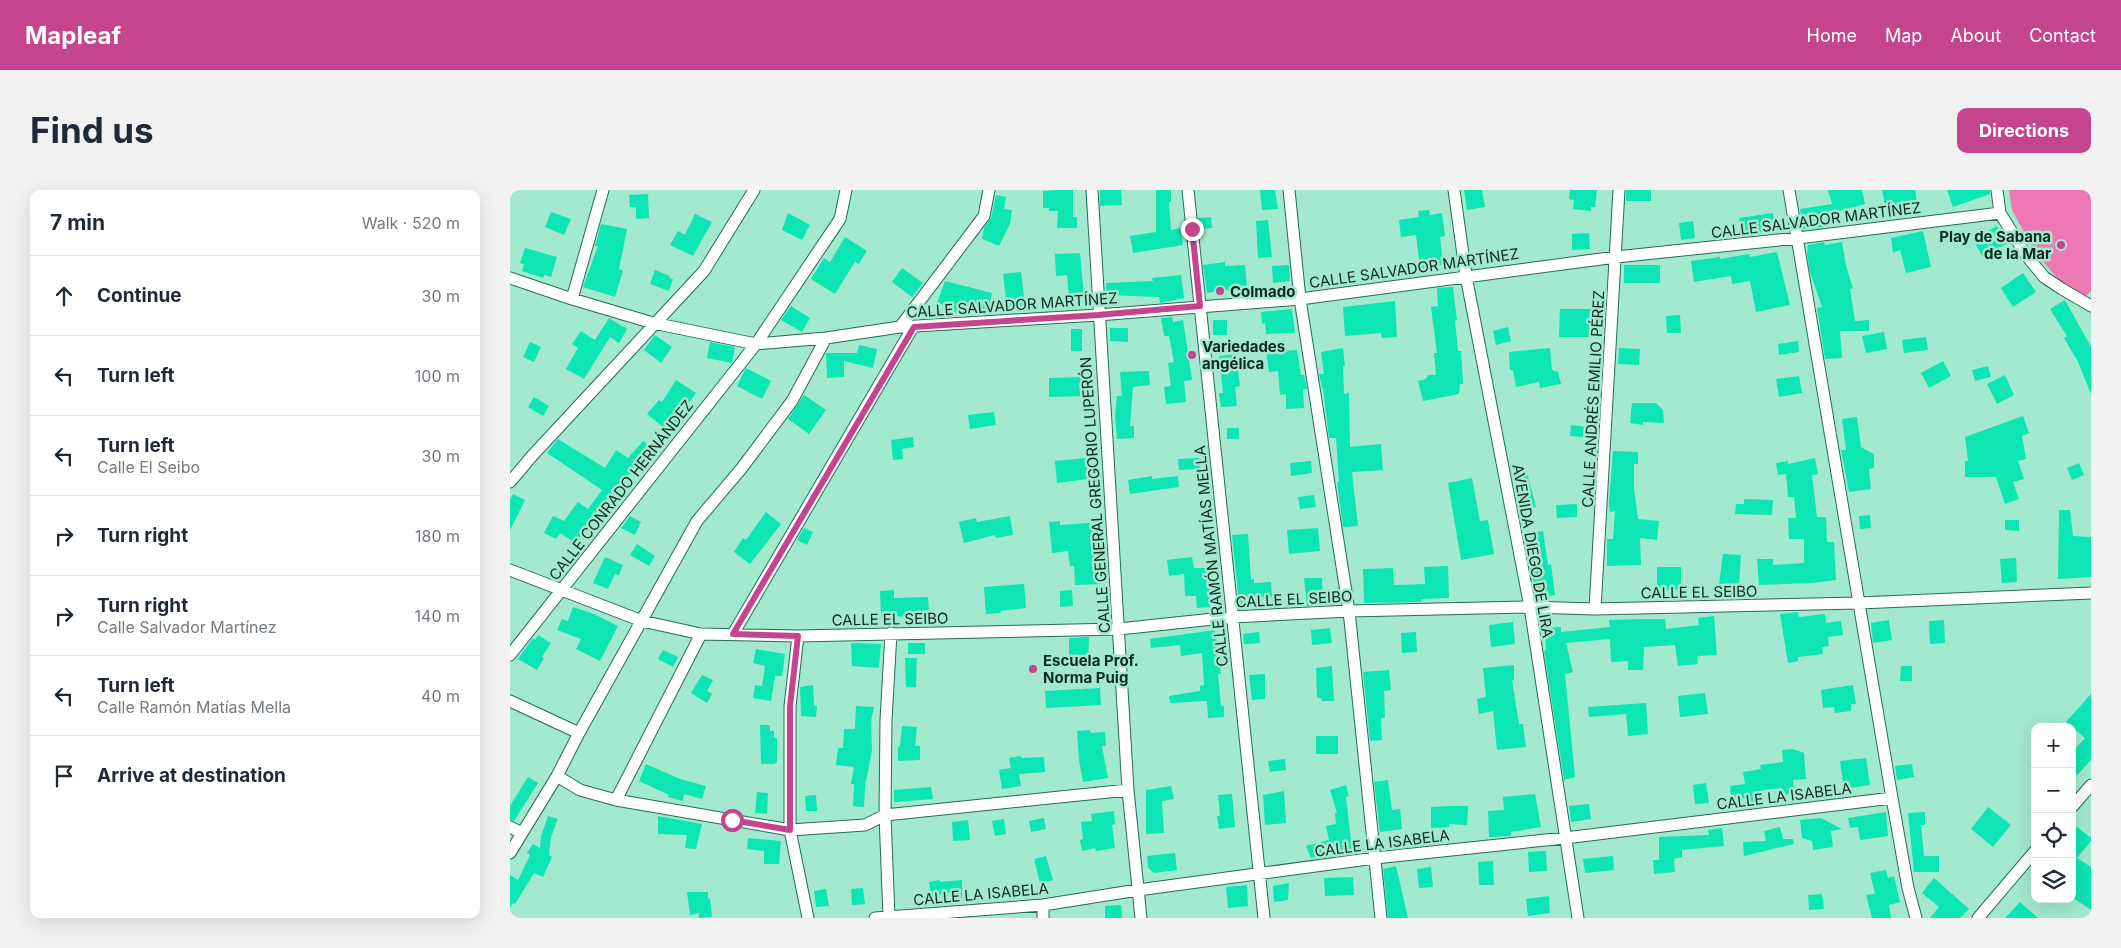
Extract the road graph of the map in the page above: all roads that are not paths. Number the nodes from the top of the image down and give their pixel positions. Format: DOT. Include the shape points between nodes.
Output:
graph roads {
  1 [pos="603,190"];
  2 [pos="846,190"];
  3 [pos="989,190"];
  4 [pos="1092,190"];
  5 [pos="1188,190"];
  6 [pos="1289,190"];
  7 [pos="1454,190"];
  8 [pos="1619,190"];
  9 [pos="1789,190"];
  10 [pos="1997,190"];
  11 [pos="753,191"];
  12 [pos="2000,213"];
  13 [pos="1798,238"];
  14 [pos="1616,257"];
  15 [pos="1466,276"];
  16 [pos="510,278"];
  17 [pos="572,299"];
  18 [pos="1300,299"];
  19 [pos="1200,306"];
  20 [pos="2091,306"];
  21 [pos="1098,315"];
  22 [pos="653,323"];
  23 [pos="914,327"];
  24 [pos="900,328"];
  25 [pos="826,338"];
  26 [pos="756,344"];
  27 [pos="510,482"];
  28 [pos="510,570"];
  29 [pos="563,589"];
  30 [pos="2091,593"];
  31 [pos="1859,603"];
  32 [pos="1530,608"];
  33 [pos="1595,609"];
  34 [pos="1349,611"];
  35 [pos="1232,617"];
  36 [pos="642,621"];
  37 [pos="1119,629"];
  38 [pos="891,633"];
  39 [pos="701,634"];
  40 [pos="733,634"];
  41 [pos="798,636"];
  42 [pos="510,655"];
  43 [pos="510,701"];
  44 [pos="579,734"];
  45 [pos="557,776"];
  46 [pos="2091,785"];
  47 [pos="1128,790"];
  48 [pos="1892,798"];
  49 [pos="616,800"];
  50 [pos="2076,802"];
  51 [pos="885,815"];
  52 [pos="510,827"];
  53 [pos="790,830"];
  54 [pos="522,833"];
  55 [pos="1565,838"];
  56 [pos="510,853"];
  57 [pos="2031,856"];
  58 [pos="1375,858"];
  59 [pos="1258,874"];
  60 [pos="1138,890"];
  61 [pos="1043,905"];
  62 [pos="925,916"];
  63 [pos="889,917"];
  64 [pos="808,918"];
  65 [pos="875,918"];
  66 [pos="1043,918"];
  67 [pos="1141,918"];
  68 [pos="1264,918"];
  69 [pos="1381,918"];
  70 [pos="1578,918"];
  71 [pos="1916,918"];
  72 [pos="1978,918"];
  1 -- 17 [label="street"];
  2 -- 26 [label="street, CALLE CONRADO HERNÁNDEZ" via="840,219"];
  3 -- 24 [label="street" via="984,216"];
  4 -- 21 [label="street, CALLE GENERAL GREGORIO LUPERÓN"];
  5 -- 19 [label="street, CALLE RAMÓN MATÍAS MELLA"];
  6 -- 18 [label="street"];
  7 -- 15 [label="street, AVENIDA DIEGO DE LIRA"];
  8 -- 14 [label="street, CALLE ANDRÉS EMILIO PÉREZ"];
  9 -- 13 [label="street"];
  10 -- 12 [label="street"];
  11 -- 22 [label="street" via="704,271"];
  12 -- 13 [label="street, CALLE SALVADOR MARTÍNEZ"];
  12 -- 20 [label="street" via="2026,255 2044,276"];
  13 -- 14 [label="street, CALLE SALVADOR MARTÍNEZ"];
  13 -- 31 [label="street"];
  14 -- 15 [label="street, CALLE SALVADOR MARTÍNEZ"];
  14 -- 33 [label="street, CALLE ANDRÉS EMILIO PÉREZ"];
  15 -- 18 [label="street, CALLE SALVADOR MARTÍNEZ"];
  15 -- 32 [label="street, AVENIDA DIEGO DE LIRA"];
  16 -- 17 [label="street, CALLE SALVADOR MARTÍNEZ"];
  17 -- 22 [label="street, CALLE SALVADOR MARTÍNEZ"];
  18 -- 19 [label="street, CALLE SALVADOR MARTÍNEZ"];
  18 -- 34 [label="street"];
  19 -- 21 [label="street, CALLE SALVADOR MARTÍNEZ"];
  19 -- 35 [label="street, CALLE RAMÓN MATÍAS MELLA"];
  21 -- 23 [label="street, CALLE SALVADOR MARTÍNEZ"];
  21 -- 37 [label="street, CALLE GENERAL GREGORIO LUPERÓN"];
  22 -- 26 [label="street, CALLE SALVADOR MARTÍNEZ"];
  22 -- 27 [label="street"];
  23 -- 24 [label="street, CALLE SALVADOR MARTÍNEZ"];
  23 -- 40 [label="street"];
  24 -- 25 [label="street, CALLE SALVADOR MARTÍNEZ"];
  25 -- 26 [label="street, CALLE SALVADOR MARTÍNEZ"];
  25 -- 36 [label="street" via="792,401 697,521"];
  26 -- 29 [label="street, CALLE CONRADO HERNÁNDEZ"];
  28 -- 29 [label="street, CALLE EL SEIBO"];
  29 -- 36 [label="street, CALLE EL SEIBO"];
  29 -- 42 [label="street, CALLE CONRADO HERNÁNDEZ"];
  30 -- 31 [label="street, CALLE EL SEIBO"];
  31 -- 33 [label="street, CALLE EL SEIBO"];
  31 -- 48 [label="street"];
  32 -- 33 [label="street, CALLE EL SEIBO"];
  32 -- 34 [label="street, CALLE EL SEIBO"];
  32 -- 55 [label="street, AVENIDA DIEGO DE LIRA"];
  34 -- 35 [label="street, CALLE EL SEIBO"];
  34 -- 58 [label="street"];
  35 -- 37 [label="street, CALLE EL SEIBO"];
  35 -- 59 [label="street, CALLE RAMÓN MATÍAS MELLA"];
  36 -- 39 [label="street, CALLE EL SEIBO"];
  36 -- 44 [label="street"];
  37 -- 38 [label="street, CALLE EL SEIBO"];
  37 -- 47 [label="street, CALLE GENERAL GREGORIO LUPERÓN"];
  38 -- 41 [label="street, CALLE EL SEIBO"];
  38 -- 51 [label="street"];
  39 -- 40 [label="street, CALLE EL SEIBO"];
  39 -- 49 [label="street"];
  40 -- 41 [label="street, CALLE EL SEIBO"];
  41 -- 53 [label="street" via="790,706"];
  43 -- 44 [label="street"];
  44 -- 45 [label="street"];
  45 -- 49 [label="street" via="580,790"];
  45 -- 54 [label="street"];
  46 -- 50 [label="street"];
  47 -- 51 [label="street"];
  47 -- 60 [label="street, CALLE GENERAL GREGORIO LUPERÓN"];
  48 -- 55 [label="street, CALLE LA ISABELA"];
  48 -- 71 [label="street"];
  49 -- 53 [label="street"];
  51 -- 53 [label="street" via="865,826"];
  51 -- 63 [label="street"];
  52 -- 54 [label="street"];
  53 -- 64 [label="street"];
  54 -- 56 [label="street"];
  55 -- 58 [label="street, CALLE LA ISABELA"];
  55 -- 70 [label="street, AVENIDA DIEGO DE LIRA"];
  57 -- 72 [label="street"];
  58 -- 59 [label="street, CALLE LA ISABELA"];
  58 -- 69 [label="street"];
  59 -- 60 [label="street, CALLE LA ISABELA"];
  59 -- 68 [label="street, CALLE RAMÓN MATÍAS MELLA"];
  60 -- 61 [label="street, CALLE LA ISABELA"];
  60 -- 67 [label="street, CALLE GENERAL GREGORIO LUPERÓN"];
  61 -- 62 [label="street, CALLE LA ISABELA"];
  61 -- 66 [label="street"];
  62 -- 63 [label="street, CALLE LA ISABELA"];
  63 -- 65 [label="street, CALLE LA ISABELA"];
}
